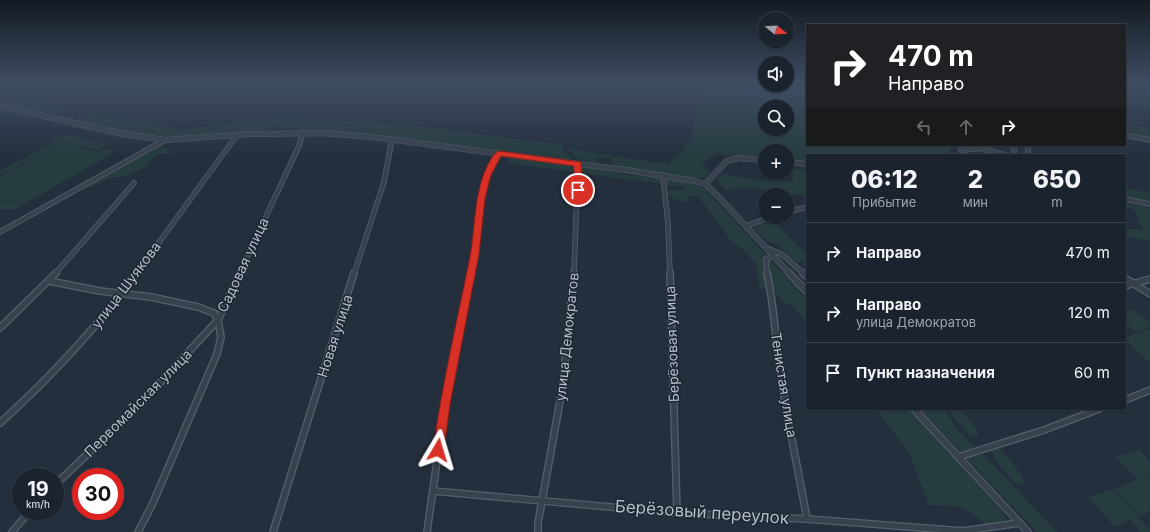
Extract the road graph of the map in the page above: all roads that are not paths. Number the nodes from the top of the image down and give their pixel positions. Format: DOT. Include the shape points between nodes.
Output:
graph roads {
  1 [pos="8,108"];
  2 [pos="303,132"];
  3 [pos="238,135"];
  4 [pos="1126,135"];
  5 [pos="392,139"];
  6 [pos="165,140"];
  7 [pos="1150,140"];
  8 [pos="967,146"];
  9 [pos="961,150"];
  10 [pos="499,153"];
  11 [pos="956,154"];
  12 [pos="1001,154"];
  13 [pos="758,159"];
  14 [pos="794,163"];
  15 [pos="578,164"];
  16 [pos="806,164"];
  17 [pos="663,175"];
  18 [pos="134,183"];
  19 [pos="705,184"];
  20 [pos="1126,199"];
  21 [pos="1150,204"];
  22 [pos="806,207"];
  23 [pos="794,210"];
  24 [pos="758,222"];
  25 [pos="746,226"];
  26 [pos="0,232"];
  27 [pos="766,248"];
  28 [pos="773,256"];
  29 [pos="806,276"];
  30 [pos="1126,279"];
  31 [pos="1150,279"];
  32 [pos="49,282"];
  33 [pos="1133,284"];
  34 [pos="1126,286"];
  35 [pos="806,291"];
  36 [pos="121,293"];
  37 [pos="1150,294"];
  38 [pos="218,320"];
  39 [pos="0,328"];
  40 [pos="1150,390"];
  41 [pos="1126,400"];
  42 [pos="915,410"];
  43 [pos="1096,410"];
  44 [pos="0,423"];
  45 [pos="958,457"];
  46 [pos="64,476"];
  47 [pos="433,491"];
  48 [pos="543,500"];
  49 [pos="677,513"];
  50 [pos="807,519"];
  51 [pos="22,520"];
  52 [pos="1019,523"];
  53 [pos="12,532"];
  54 [pos="138,532"];
  55 [pos="273,532"];
  56 [pos="427,532"];
  57 [pos="538,532"];
  58 [pos="1028,532"];
  1 -- 6 [label="street" via="120,133"];
  2 -- 3 [label="street"];
  2 -- 5 [label="street"];
  2 -- 38 [label="street, Садовая улица" via="299,146"];
  3 -- 6 [label="street"];
  3 -- 36 [label="street, улица Шуякова"];
  4 -- 7 [label="street"];
  5 -- 10 [label="street"];
  5 -- 55 [label="street, Новая улица" via="385,183 375,207"];
  6 -- 26 [label="street"];
  8 -- 9 [label="street"];
  9 -- 11 [label="street"];
  9 -- 12 [label="street" via="980,148"];
  10 -- 15 [label="street"];
  10 -- 47 [label="street" via="487,175 481,198 475,254 445,404"];
  13 -- 19 [label="street" via="739,158 727,161"];
  14 -- 16 [label="street"];
  15 -- 17 [label="street"];
  15 -- 48 [label="street, улица Демократов" via="578,203 566,375"];
  17 -- 19 [label="street"];
  17 -- 49 [label="street, Берёзовая улица" via="668,224"];
  18 -- 32 [label="street"];
  19 -- 25 [label="street"];
  20 -- 21 [label="street"];
  22 -- 23 [label="street"];
  24 -- 25 [label="street"];
  25 -- 27 [label="street"];
  27 -- 28 [label="street"];
  27 -- 29 [label="street" via="783,255"];
  28 -- 35 [label="street"];
  28 -- 50 [label="street, Тенистая улица" via="766,259 765,264 772,296 780,371"];
  30 -- 33 [label="street"];
  31 -- 33 [label="street"];
  32 -- 36 [label="street"];
  32 -- 39 [label="street"];
  33 -- 34 [label="street"];
  33 -- 37 [label="street"];
  36 -- 38 [label="street" via="198,307 214,313"];
  36 -- 44 [label="street, улица Шуякова" via="53,375"];
  38 -- 46 [label="street, Первомайская улица" via="144,400"];
  38 -- 54 [label="street, Садовая улица" via="221,337 217,354"];
  40 -- 41 [label="street"];
  42 -- 45 [label="street"];
  43 -- 45 [label="street" via="1044,430"];
  45 -- 52 [label="street"];
  47 -- 48 [label="street, Берёзовый переулок"];
  47 -- 56 [label="street"];
  48 -- 49 [label="street, Берёзовый переулок"];
  48 -- 57 [label="street, улица Демократов"];
  49 -- 50 [label="street, Берёзовый переулок"];
  50 -- 52 [label="street, Берёзовый переулок" via="963,531"];
  51 -- 53 [label="street"];
  52 -- 58 [label="street"];
}
